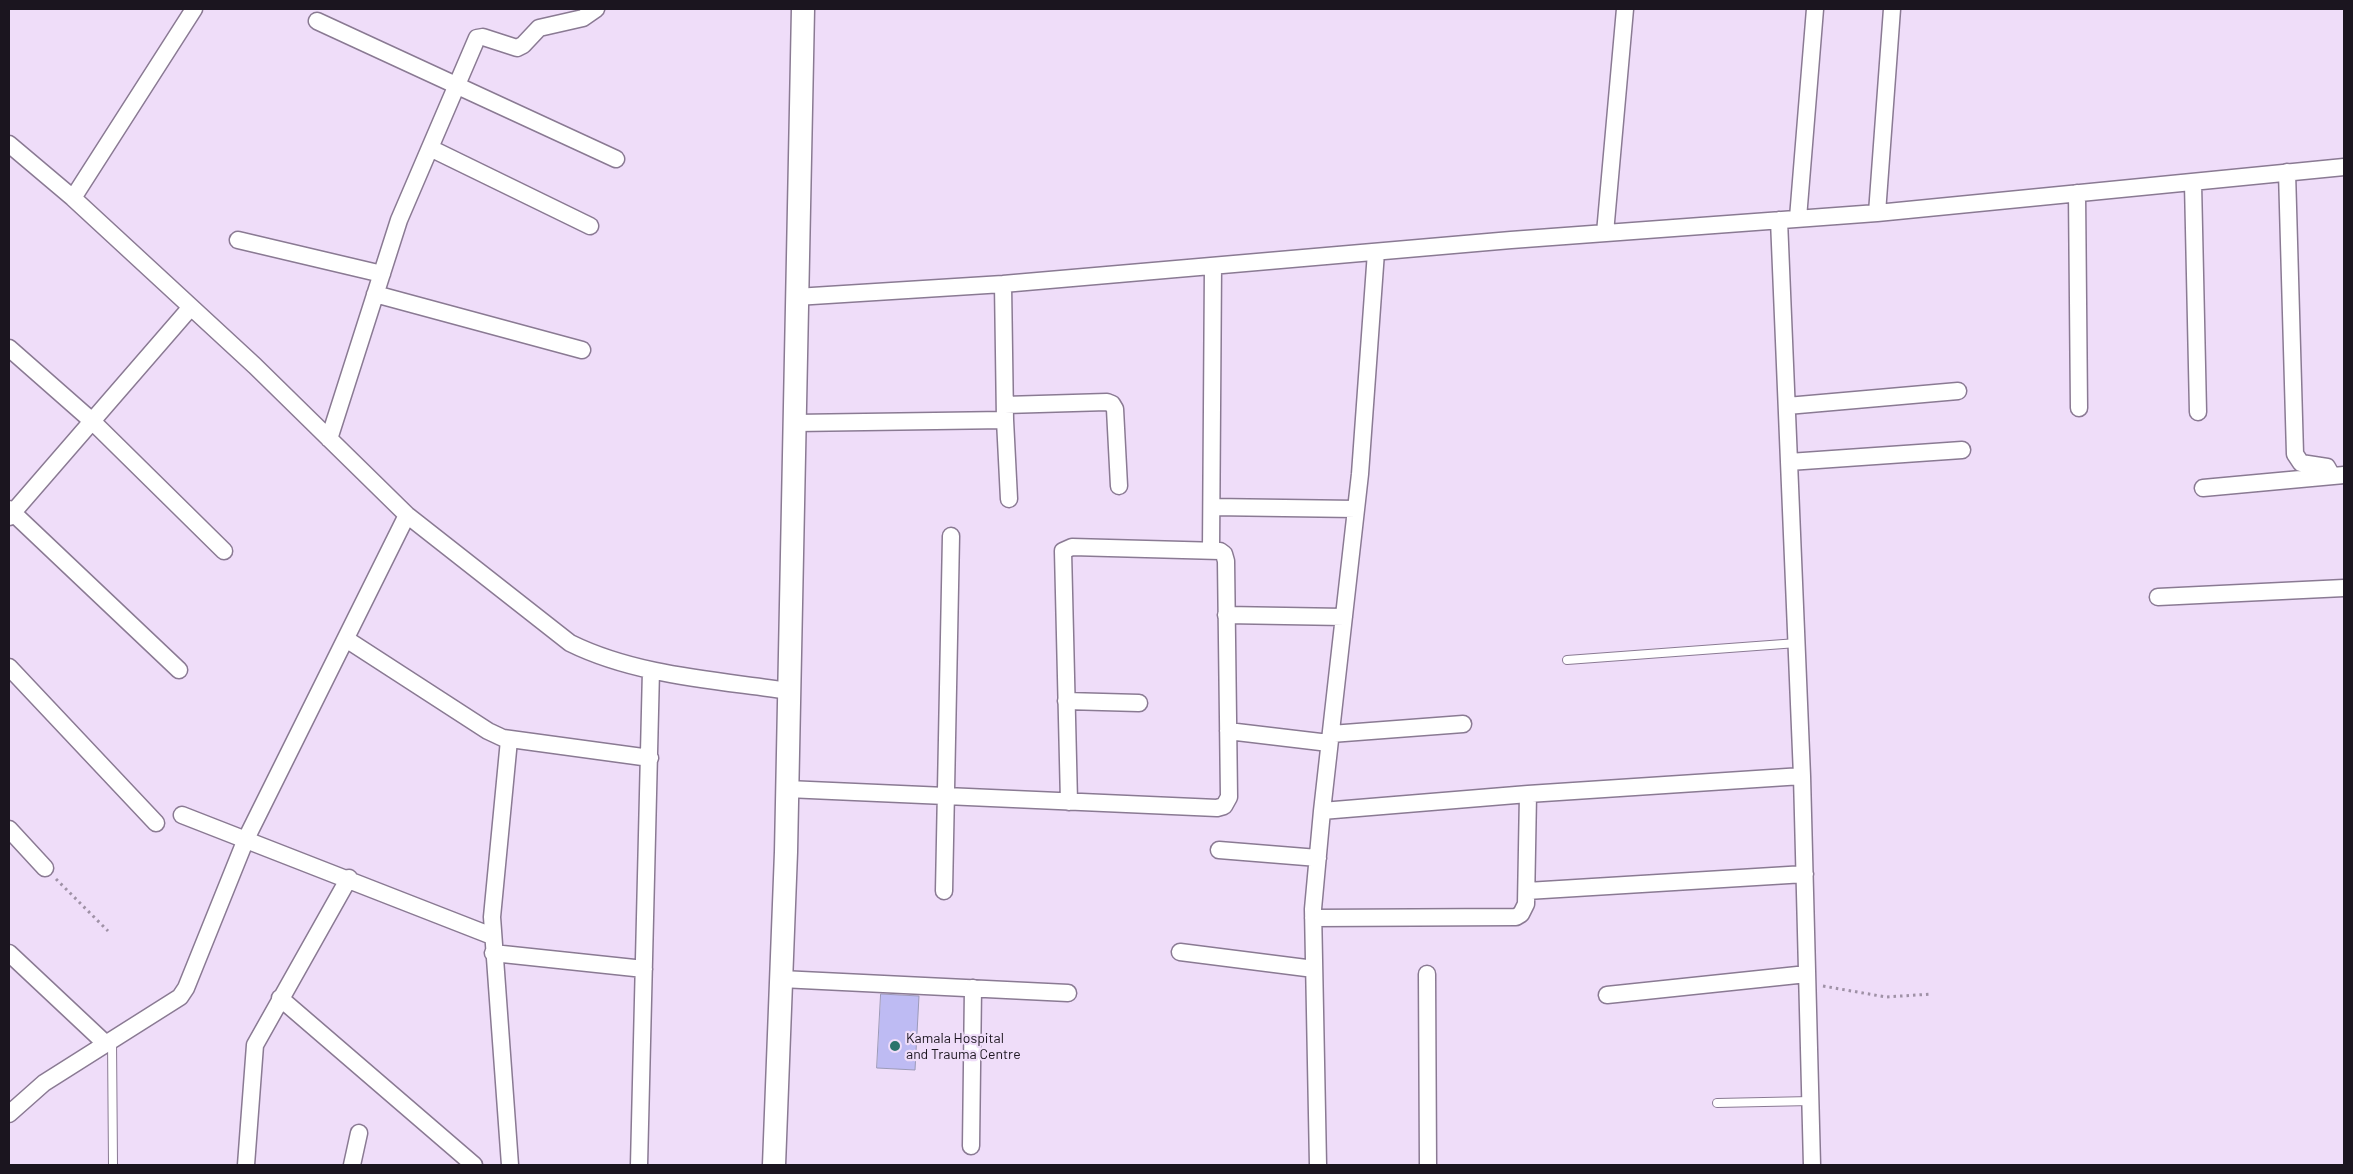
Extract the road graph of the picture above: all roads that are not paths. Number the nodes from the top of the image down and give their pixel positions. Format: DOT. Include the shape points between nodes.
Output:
graph roads {
  1 [pos="194,9"];
  2 [pos="596,9"];
  3 [pos="803,9"];
  4 [pos="1625,9"];
  5 [pos="1815,9"];
  6 [pos="1892,9"];
  7 [pos="316,21"];
  8 [pos="458,86"];
  9 [pos="9,144"];
  10 [pos="430,148"];
  11 [pos="616,159"];
  12 [pos="2344,167"];
  13 [pos="2288,172"];
  14 [pos="2193,183"];
  15 [pos="2077,193"];
  16 [pos="73,198"];
  17 [pos="1877,213"];
  18 [pos="1798,218"];
  19 [pos="1779,220"];
  20 [pos="590,226"];
  21 [pos="1604,233"];
  22 [pos="238,240"];
  23 [pos="1376,252"];
  24 [pos="1213,266"];
  25 [pos="382,274"];
  26 [pos="1003,284"];
  27 [pos="376,294"];
  28 [pos="796,297"];
  29 [pos="191,307"];
  30 [pos="9,348"];
  31 [pos="582,350"];
  32 [pos="1958,391"];
  33 [pos="1787,406"];
  34 [pos="2079,408"];
  35 [pos="1005,412"];
  36 [pos="2198,412"];
  37 [pos="92,421"];
  38 [pos="795,423"];
  39 [pos="329,439"];
  40 [pos="1962,450"];
  41 [pos="1789,462"];
  42 [pos="2338,475"];
  43 [pos="1119,486"];
  44 [pos="2203,488"];
  45 [pos="1009,499"];
  46 [pos="1212,507"];
  47 [pos="1356,509"];
  48 [pos="10,513"];
  49 [pos="407,515"];
  50 [pos="951,536"];
  51 [pos="1212,550"];
  52 [pos="224,551"];
  53 [pos="2344,588"];
  54 [pos="2158,597"];
  55 [pos="1226,615"];
  56 [pos="1344,616"];
  57 [pos="346,639"];
  58 [pos="1797,643"];
  59 [pos="1567,660"];
  60 [pos="9,666"];
  61 [pos="179,670"];
  62 [pos="651,670"];
  63 [pos="789,691"];
  64 [pos="1066,701"];
  65 [pos="1139,703"];
  66 [pos="1463,724"];
  67 [pos="1228,731"];
  68 [pos="1330,738"];
  69 [pos="509,740"];
  70 [pos="650,758"];
  71 [pos="1802,776"];
  72 [pos="787,789"];
  73 [pos="1528,794"];
  74 [pos="945,796"];
  75 [pos="1069,802"];
  76 [pos="1322,811"];
  77 [pos="182,815"];
  78 [pos="156,823"];
  79 [pos="9,829"];
  80 [pos="246,839"];
  81 [pos="1219,850"];
  82 [pos="1318,858"];
  83 [pos="45,868"];
  84 [pos="1805,874"];
  85 [pos="348,878"];
  86 [pos="944,891"];
  87 [pos="1527,891"];
  88 [pos="1314,918"];
  89 [pos="492,936"];
  90 [pos="1180,952"];
  91 [pos="9,953"];
  92 [pos="494,954"];
  93 [pos="644,969"];
  94 [pos="1314,969"];
  95 [pos="1427,974"];
  96 [pos="1808,978"];
  97 [pos="781,979"];
  98 [pos="972,988"];
  99 [pos="1068,993"];
  100 [pos="1607,995"];
  101 [pos="280,998"];
  102 [pos="109,1042"];
  103 [pos="1810,1100"];
  104 [pos="1717,1103"];
  105 [pos="9,1114"];
  106 [pos="359,1133"];
  107 [pos="971,1146"];
  108 [pos="113,1165"];
  109 [pos="246,1165"];
  110 [pos="352,1165"];
  111 [pos="474,1165"];
  112 [pos="510,1165"];
  113 [pos="639,1165"];
  114 [pos="774,1165"];
  115 [pos="1318,1165"];
  116 [pos="1428,1165"];
  117 [pos="1812,1165"];
  1 -- 16 [label="street"];
  2 -- 8 [label="street" via="583,18 539,28 523,46 517,48 478,38"];
  3 -- 28 [label="main road"];
  4 -- 21 [label="street"];
  5 -- 18 [label="street"];
  6 -- 17 [label="street"];
  7 -- 8 [label="street"];
  8 -- 10 [label="street"];
  8 -- 11 [label="street"];
  9 -- 16 [label="street"];
  10 -- 20 [label="street"];
  10 -- 25 [label="street" via="399,220"];
  12 -- 13 [label="street"];
  13 -- 14 [label="street"];
  13 -- 42 [label="street" via="2295,454 2301,463 2327,467"];
  14 -- 15 [label="street"];
  14 -- 36 [label="street"];
  15 -- 17 [label="street"];
  15 -- 34 [label="street"];
  16 -- 29 [label="street"];
  17 -- 18 [label="street"];
  18 -- 19 [label="street"];
  19 -- 21 [label="street"];
  19 -- 33 [label="street"];
  21 -- 23 [label="street"];
  22 -- 25 [label="street"];
  23 -- 24 [label="street"];
  23 -- 47 [label="street"];
  24 -- 26 [label="street"];
  24 -- 46 [label="street"];
  25 -- 27 [label="street"];
  26 -- 28 [label="street"];
  26 -- 35 [label="street"];
  27 -- 31 [label="street"];
  27 -- 39 [label="street"];
  28 -- 38 [label="main road"];
  29 -- 37 [label="street"];
  29 -- 39 [label="street"];
  30 -- 37 [label="street"];
  32 -- 33 [label="street"];
  33 -- 41 [label="street"];
  35 -- 38 [label="street"];
  35 -- 43 [label="street" via="1112,404 1115,409"];
  35 -- 45 [label="street"];
  37 -- 48 [label="street"];
  37 -- 52 [label="street"];
  38 -- 63 [label="main road"];
  39 -- 49 [label="street"];
  40 -- 41 [label="street"];
  41 -- 58 [label="street"];
  42 -- 44 [label="street"];
  46 -- 47 [label="street"];
  46 -- 51 [label="street"];
  47 -- 56 [label="street"];
  48 -- 61 [label="street"];
  49 -- 57 [label="street"];
  49 -- 62 [label="street" via="570,642 593,654"];
  50 -- 74 [label="street"];
  51 -- 55 [label="street" via="1224,554 1226,561"];
  51 -- 64 [label="street" via="1072,547 1063,551"];
  53 -- 54 [label="street"];
  55 -- 56 [label="street"];
  55 -- 67 [label="street"];
  56 -- 68 [label="street"];
  57 -- 69 [label="street" via="488,732"];
  57 -- 80 [label="street"];
  58 -- 59 [label="lane"];
  58 -- 71 [label="street"];
  60 -- 78 [label="street"];
  62 -- 63 [label="street"];
  62 -- 70 [label="street"];
  63 -- 72 [label="main road"];
  64 -- 65 [label="street"];
  64 -- 75 [label="street"];
  66 -- 68 [label="street"];
  67 -- 68 [label="street"];
  67 -- 75 [label="street" via="1229,797 1224,806"];
  68 -- 76 [label="street"];
  69 -- 70 [label="street"];
  69 -- 89 [label="street"];
  70 -- 93 [label="street"];
  71 -- 73 [label="street"];
  71 -- 84 [label="street"];
  72 -- 74 [label="street"];
  72 -- 97 [label="main road"];
  73 -- 76 [label="street"];
  73 -- 87 [label="street"];
  74 -- 75 [label="street"];
  74 -- 86 [label="street"];
  76 -- 82 [label="street"];
  77 -- 80 [label="street"];
  79 -- 83 [label="street"];
  80 -- 85 [label="street"];
  80 -- 102 [label="street" via="180,997"];
  81 -- 82 [label="street"];
  82 -- 88 [label="street"];
  84 -- 87 [label="street"];
  84 -- 96 [label="street"];
  85 -- 89 [label="street"];
  85 -- 101 [label="street"];
  87 -- 88 [label="street" via="1525,910 1516,917"];
  88 -- 94 [label="street"];
  89 -- 92 [label="street"];
  90 -- 94 [label="street"];
  91 -- 102 [label="street"];
  92 -- 93 [label="street"];
  92 -- 112 [label="street"];
  93 -- 113 [label="street"];
  94 -- 115 [label="street"];
  95 -- 116 [label="street"];
  96 -- 100 [label="street"];
  96 -- 103 [label="street"];
  97 -- 98 [label="street"];
  97 -- 114 [label="main road"];
  98 -- 99 [label="street"];
  98 -- 107 [label="street"];
  101 -- 109 [label="street" via="255,1045"];
  101 -- 111 [label="street"];
  102 -- 105 [label="street" via="44,1083"];
  102 -- 108 [label="lane"];
  103 -- 104 [label="lane"];
  103 -- 117 [label="street"];
  106 -- 110 [label="street"];
}
